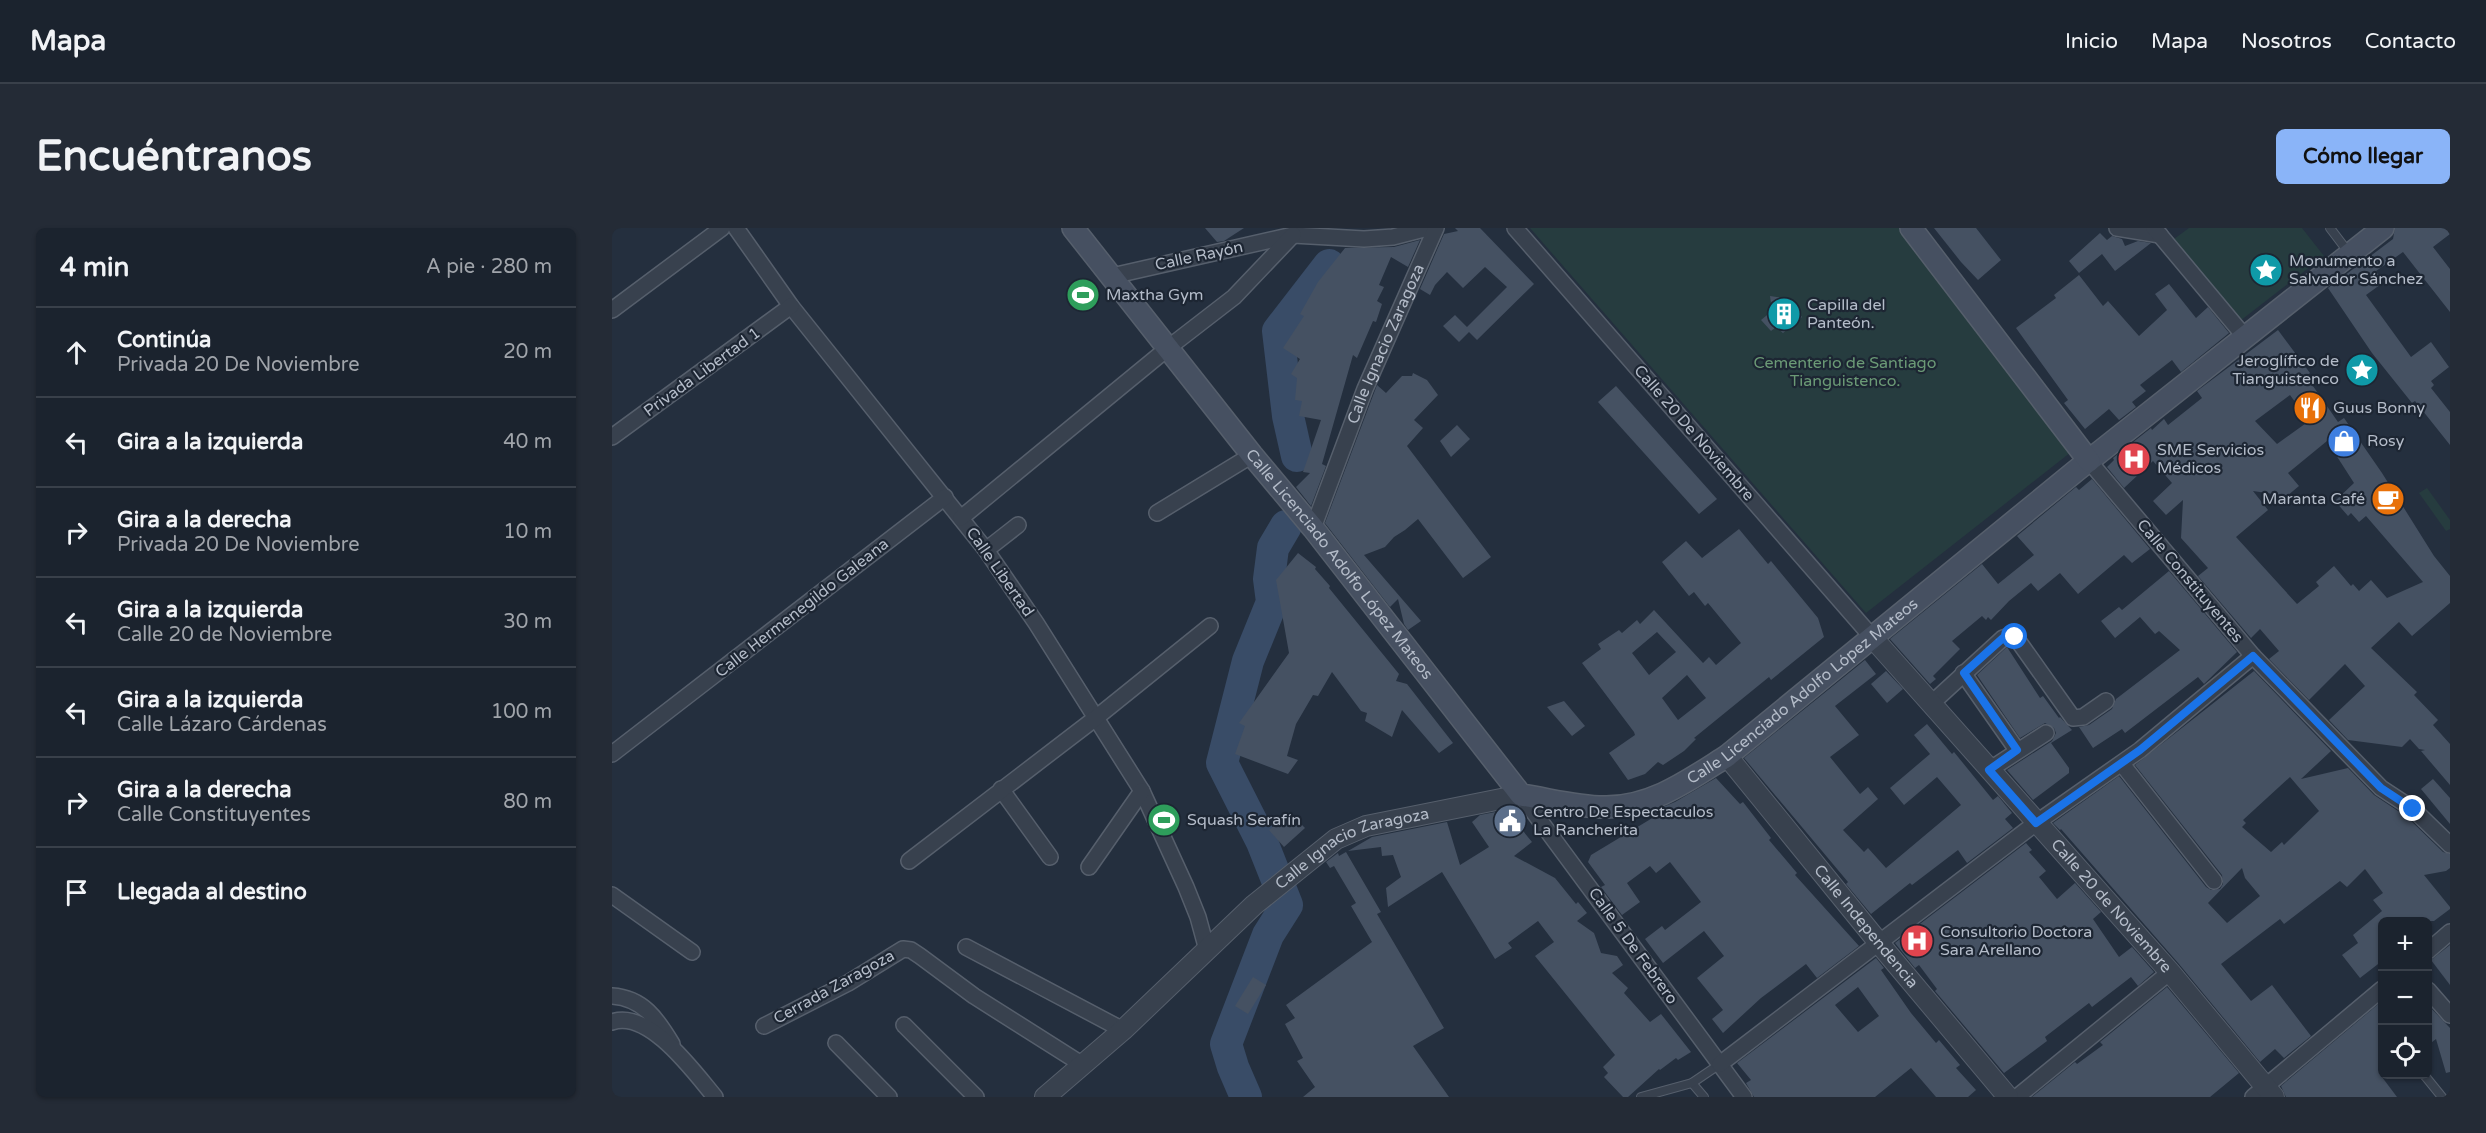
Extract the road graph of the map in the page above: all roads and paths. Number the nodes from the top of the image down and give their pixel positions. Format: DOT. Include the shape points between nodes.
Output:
graph roads {
  1 [pos="722,228"];
  2 [pos="736,228"];
  3 [pos="1073,228"];
  4 [pos="1428,228"];
  5 [pos="1436,228"];
  6 [pos="1515,228"];
  7 [pos="1911,228"];
  8 [pos="2117,228"];
  9 [pos="2331,228"];
  10 [pos="2383,228"];
  11 [pos="1294,232"];
  12 [pos="2157,232"];
  13 [pos="1394,233"];
  14 [pos="2350,254"];
  15 [pos="1112,276"];
  16 [pos="791,306"];
  17 [pos="612,310"];
  18 [pos="2245,337"];
  19 [pos="1168,348"];
  20 [pos="612,437"];
  21 [pos="1252,455"];
  22 [pos="2089,461"];
  23 [pos="945,497"];
  24 [pos="1157,513"];
  25 [pos="962,518"];
  26 [pos="1018,525"];
  27 [pos="1313,528"];
  28 [pos="986,550"];
  29 [pos="1210,626"];
  30 [pos="1872,637"];
  31 [pos="2253,656"];
  32 [pos="1964,673"];
  33 [pos="2106,701"];
  34 [pos="1932,703"];
  35 [pos="1097,717"];
  36 [pos="2046,733"];
  37 [pos="2017,750"];
  38 [pos="612,754"];
  39 [pos="1727,756"];
  40 [pos="2122,764"];
  41 [pos="1989,770"];
  42 [pos="1001,789"];
  43 [pos="1142,791"];
  44 [pos="1521,795"];
  45 [pos="2036,823"];
  46 [pos="2450,845"];
  47 [pos="1050,857"];
  48 [pos="909,861"];
  49 [pos="1089,867"];
  50 [pos="2214,881"];
  51 [pos="612,895"];
  52 [pos="2450,932"];
  53 [pos="1878,942"];
  54 [pos="966,947"];
  55 [pos="2432,947"];
  56 [pos="1207,950"];
  57 [pos="692,952"];
  58 [pos="2170,972"];
  59 [pos="2378,993"];
  60 [pos="2432,995"];
  61 [pos="612,996"];
  62 [pos="2450,1015"];
  63 [pos="612,1022"];
  64 [pos="764,1026"];
  65 [pos="904,1026"];
  66 [pos="1124,1030"];
  67 [pos="836,1043"];
  68 [pos="676,1052"];
  69 [pos="1720,1064"];
  70 [pos="1083,1065"];
  71 [pos="2427,1079"];
  72 [pos="1692,1083"];
  73 [pos="2265,1094"];
  74 [pos="1048,1096"];
  75 [pos="715,1097"];
  76 [pos="889,1097"];
  77 [pos="976,1097"];
  78 [pos="1641,1097"];
  79 [pos="1704,1097"];
  80 [pos="1744,1097"];
  81 [pos="2008,1097"];
  82 [pos="2017,1097"];
  83 [pos="2442,1097"];
  1 -- 17 [label="street"];
  2 -- 16 [label="street, Calle Libertad"];
  3 -- 15 [label="main road"];
  4 -- 13 [label="street, Calle Rayón"];
  5 -- 27 [label="street, Calle Ignacio Zaragoza" via="1365,389"];
  6 -- 30 [label="street, Calle 20 De Noviembre"];
  7 -- 22 [label="main road"];
  8 -- 12 [label="street"];
  9 -- 14 [label="lane"];
  10 -- 14 [label="main road, Calle Licenciado Adolfo López Mateos"];
  11 -- 13 [label="street, Calle Rayón" via="1364,240"];
  11 -- 15 [label="street, Calle Rayón"];
  11 -- 19 [label="street" via="1234,297"];
  12 -- 18 [label="street"];
  14 -- 18 [label="main road, Calle Licenciado Adolfo López Mateos"];
  15 -- 19 [label="main road"];
  16 -- 20 [label="street, Privada Libertad 1"];
  16 -- 23 [label="street, Calle Libertad"];
  18 -- 22 [label="main road, Calle Licenciado Adolfo López Mateos"];
  19 -- 21 [label="main road, Calle Licenciado Adolfo López Mateos"];
  19 -- 25 [label="street"];
  21 -- 24 [label="street"];
  21 -- 27 [label="main road, Calle Licenciado Adolfo López Mateos"];
  22 -- 30 [label="main road, Calle Licenciado Adolfo López Mateos"];
  22 -- 31 [label="street, Calle Constituyentes"];
  23 -- 25 [label="street, Calle Libertad"];
  23 -- 38 [label="street, Calle Hermenegildo Galeana"];
  25 -- 28 [label="street, Calle Libertad"];
  26 -- 28 [label="street"];
  27 -- 44 [label="main road, Calle Licenciado Adolfo López Mateos"];
  28 -- 35 [label="street, Calle Libertad"];
  29 -- 35 [label="street"];
  30 -- 34 [label="street, Calle 20 de Noviembre"];
  30 -- 39 [label="main road, Calle Licenciado Adolfo López Mateos"];
  31 -- 40 [label="street"];
  31 -- 46 [label="street, Calle Constituyentes" via="2381,788 2413,809"];
  32 -- 33 [label="street" via="2009,636 2019,642 2073,718 2083,717"];
  32 -- 34 [label="street"];
  32 -- 37 [label="street"];
  34 -- 41 [label="street, Calle 20 de Noviembre"];
  35 -- 42 [label="street"];
  35 -- 43 [label="street, Calle Libertad"];
  36 -- 37 [label="street"];
  37 -- 41 [label="street"];
  39 -- 44 [label="main road, Calle Licenciado Adolfo López Mateos" via="1675,789 1640,803 1604,807"];
  39 -- 53 [label="street, Calle Independencia"];
  40 -- 45 [label="street"];
  40 -- 50 [label="street"];
  41 -- 45 [label="street, Calle 20 de Noviembre"];
  42 -- 47 [label="street"];
  42 -- 48 [label="street"];
  43 -- 49 [label="street"];
  43 -- 56 [label="street, Calle Libertad" via="1198,917"];
  44 -- 56 [label="street, Calle Ignacio Zaragoza" via="1366,826 1336,839 1254,905"];
  44 -- 69 [label="street, Calle 5 De Febrero"];
  45 -- 53 [label="street"];
  45 -- 58 [label="street, Calle 20 de Noviembre"];
  51 -- 57 [label="street"];
  52 -- 55 [label="street"];
  53 -- 69 [label="street"];
  53 -- 81 [label="street, Calle Independencia"];
  54 -- 66 [label="street"];
  56 -- 66 [label="street, Calle Ignacio Zaragoza"];
  58 -- 73 [label="street, Calle 20 de Noviembre"];
  58 -- 82 [label="street"];
  59 -- 73 [label="street"];
  60 -- 62 [label="street"];
  61 -- 68 [label="street" via="643,1005 658,1020"];
  63 -- 68 [label="street" via="628,1019 641,1024"];
  64 -- 70 [label="street, Cerrada Zaragoza" via="848,983 903,949 912,950"];
  65 -- 77 [label="street"];
  66 -- 70 [label="street, Calle Ignacio Zaragoza"];
  67 -- 76 [label="street"];
  68 -- 75 [label="street"];
  69 -- 72 [label="lane"];
  69 -- 80 [label="street, Calle 5 De Febrero"];
  70 -- 74 [label="street, Calle Ignacio Zaragoza"];
  71 -- 83 [label="lane"];
  72 -- 78 [label="lane"];
  72 -- 79 [label="lane"];
}
